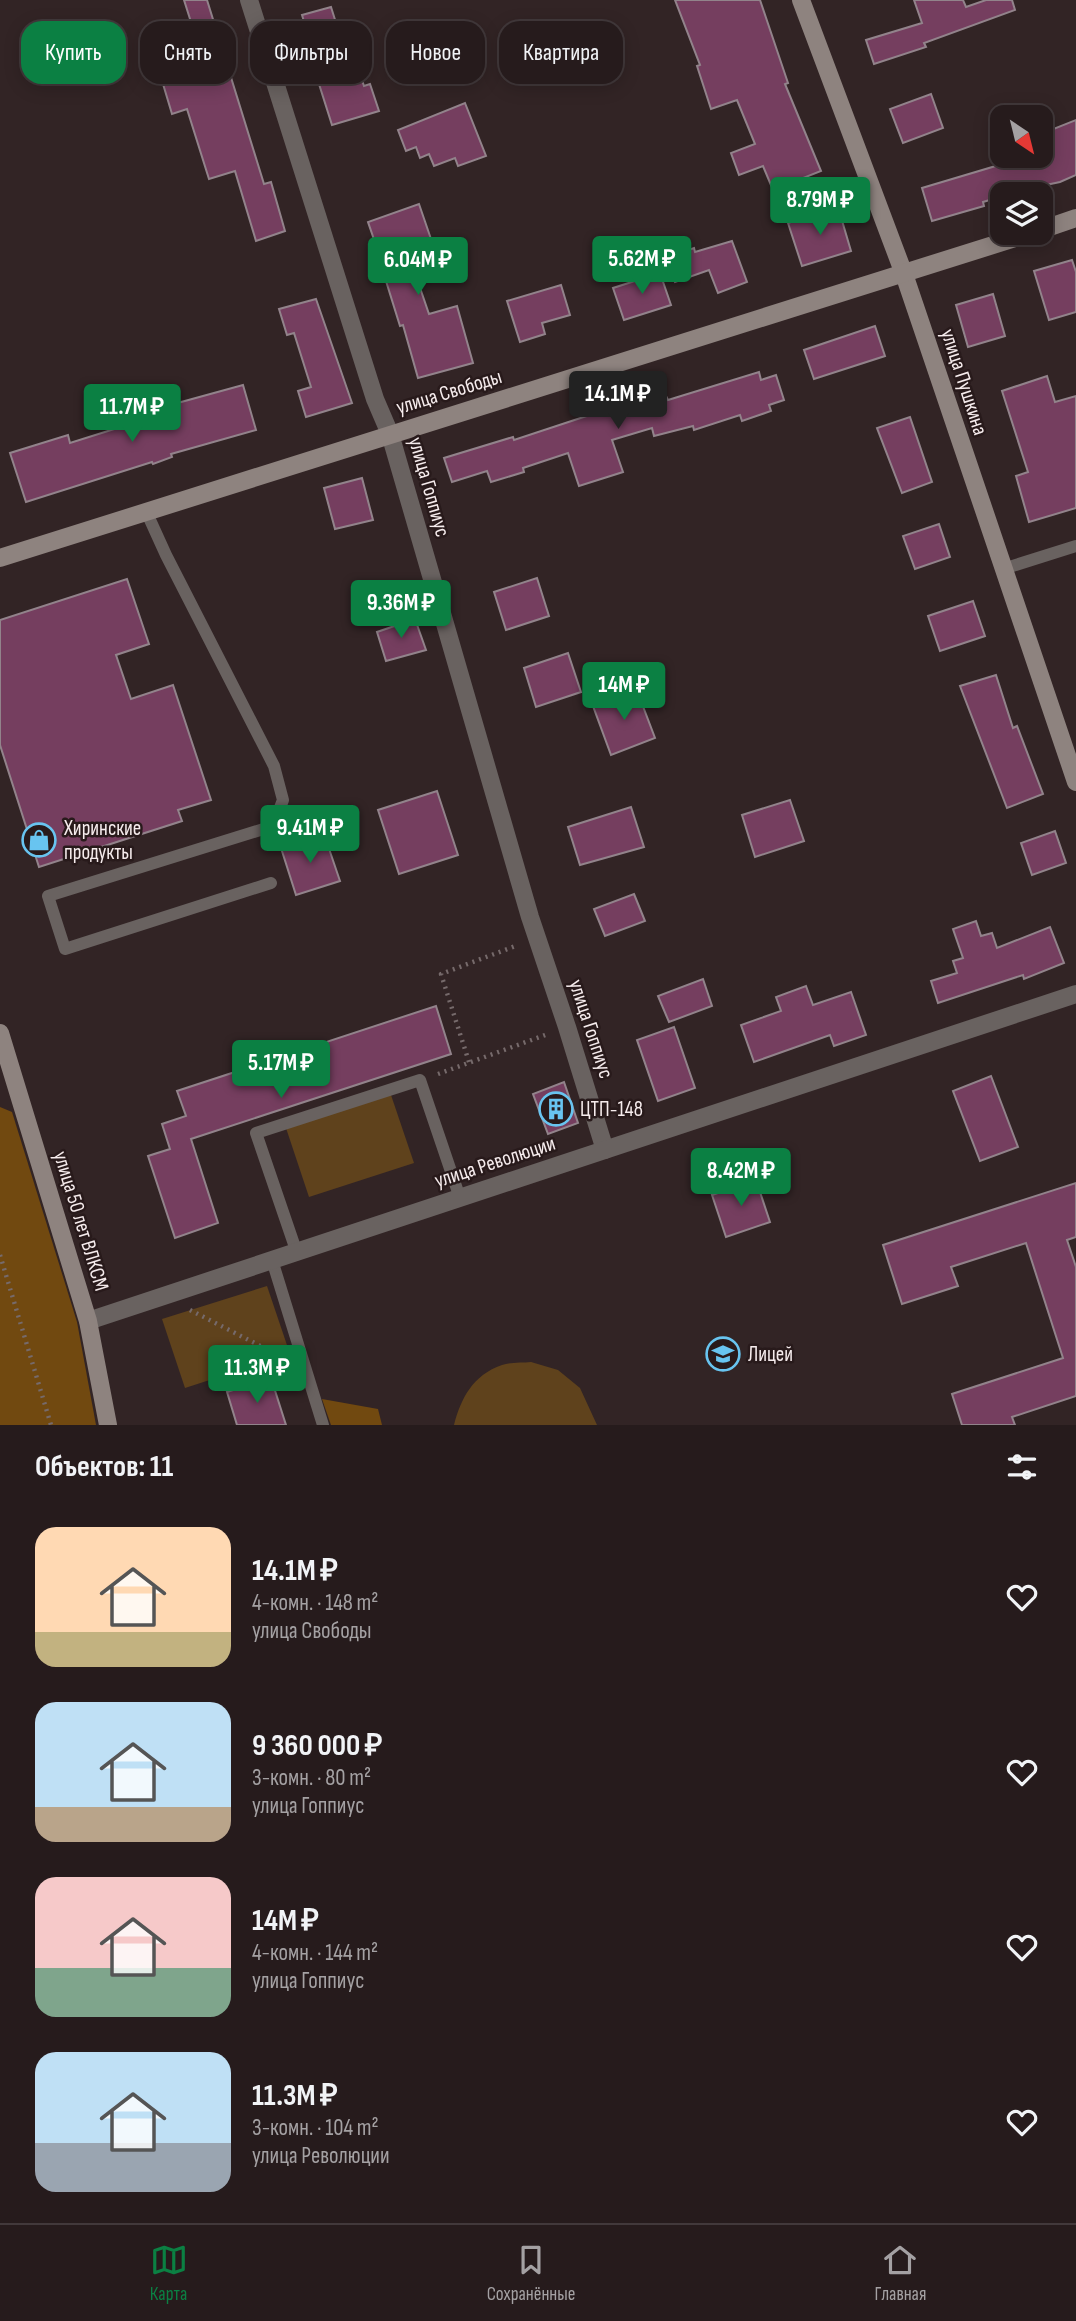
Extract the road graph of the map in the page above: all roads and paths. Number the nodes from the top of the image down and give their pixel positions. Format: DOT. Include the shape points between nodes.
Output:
graph roads {
  1 [pos="249,0"];
  2 [pos="801,0"];
  3 [pos="1076,218"];
  4 [pos="1053,226"];
  5 [pos="994,245"];
  6 [pos="904,274"];
  7 [pos="390,434"];
  8 [pos="146,511"];
  9 [pos="1076,546"];
  10 [pos="0,558"];
  11 [pos="1003,569"];
  12 [pos="1076,782"];
  13 [pos="271,883"];
  14 [pos="537,938"];
  15 [pos="1076,994"];
  16 [pos="567,1027"];
  17 [pos="0,1033"];
  18 [pos="469,1062"];
  19 [pos="420,1080"];
  20 [pos="605,1150"];
  21 [pos="460,1198"];
  22 [pos="297,1252"];
  23 [pos="0,1255"];
  24 [pos="272,1260"];
  25 [pos="161,1296"];
  26 [pos="88,1321"];
  27 [pos="306,1370"];
  28 [pos="51,1425"];
  29 [pos="108,1425"];
  30 [pos="323,1425"];
  1 -- 7 [label="street, улица Гоппиус"];
  2 -- 6 [label="street, улица Пушкина"];
  3 -- 4 [label="street"];
  5 -- 6 [label="street, улица Свободы"];
  6 -- 7 [label="street, улица Свободы"];
  6 -- 11 [label="street, улица Пушкина"];
  7 -- 8 [label="street, улица Свободы"];
  7 -- 14 [label="street, улица Гоппиус"];
  8 -- 10 [label="street, улица Свободы"];
  8 -- 13 [label="lane" via="274,766 283,800 273,826 48,896 65,949"];
  9 -- 11 [label="lane"];
  11 -- 12 [label="street, улица Пушкина"];
  14 -- 16 [label="street, улица Гоппиус"];
  14 -- 18 [label="path" via="441,974"];
  15 -- 20 [label="street, улица Революции"];
  16 -- 18 [label="path"];
  16 -- 20 [label="street, улица Гоппиус"];
  17 -- 26 [label="street, улица 50 лет ВЛКСМ"];
  18 -- 19 [label="path"];
  19 -- 21 [label="lane"];
  19 -- 22 [label="lane" via="256,1133"];
  20 -- 21 [label="street, улица Революции"];
  21 -- 22 [label="street, улица Революции"];
  22 -- 24 [label="street, улица Революции"];
  23 -- 28 [label="path"];
  24 -- 25 [label="street, улица Революции"];
  24 -- 27 [label="lane"];
  25 -- 26 [label="street, улица Революции"];
  25 -- 27 [label="path"];
  26 -- 29 [label="street, улица 50 лет ВЛКСМ"];
  27 -- 30 [label="lane"];
}
